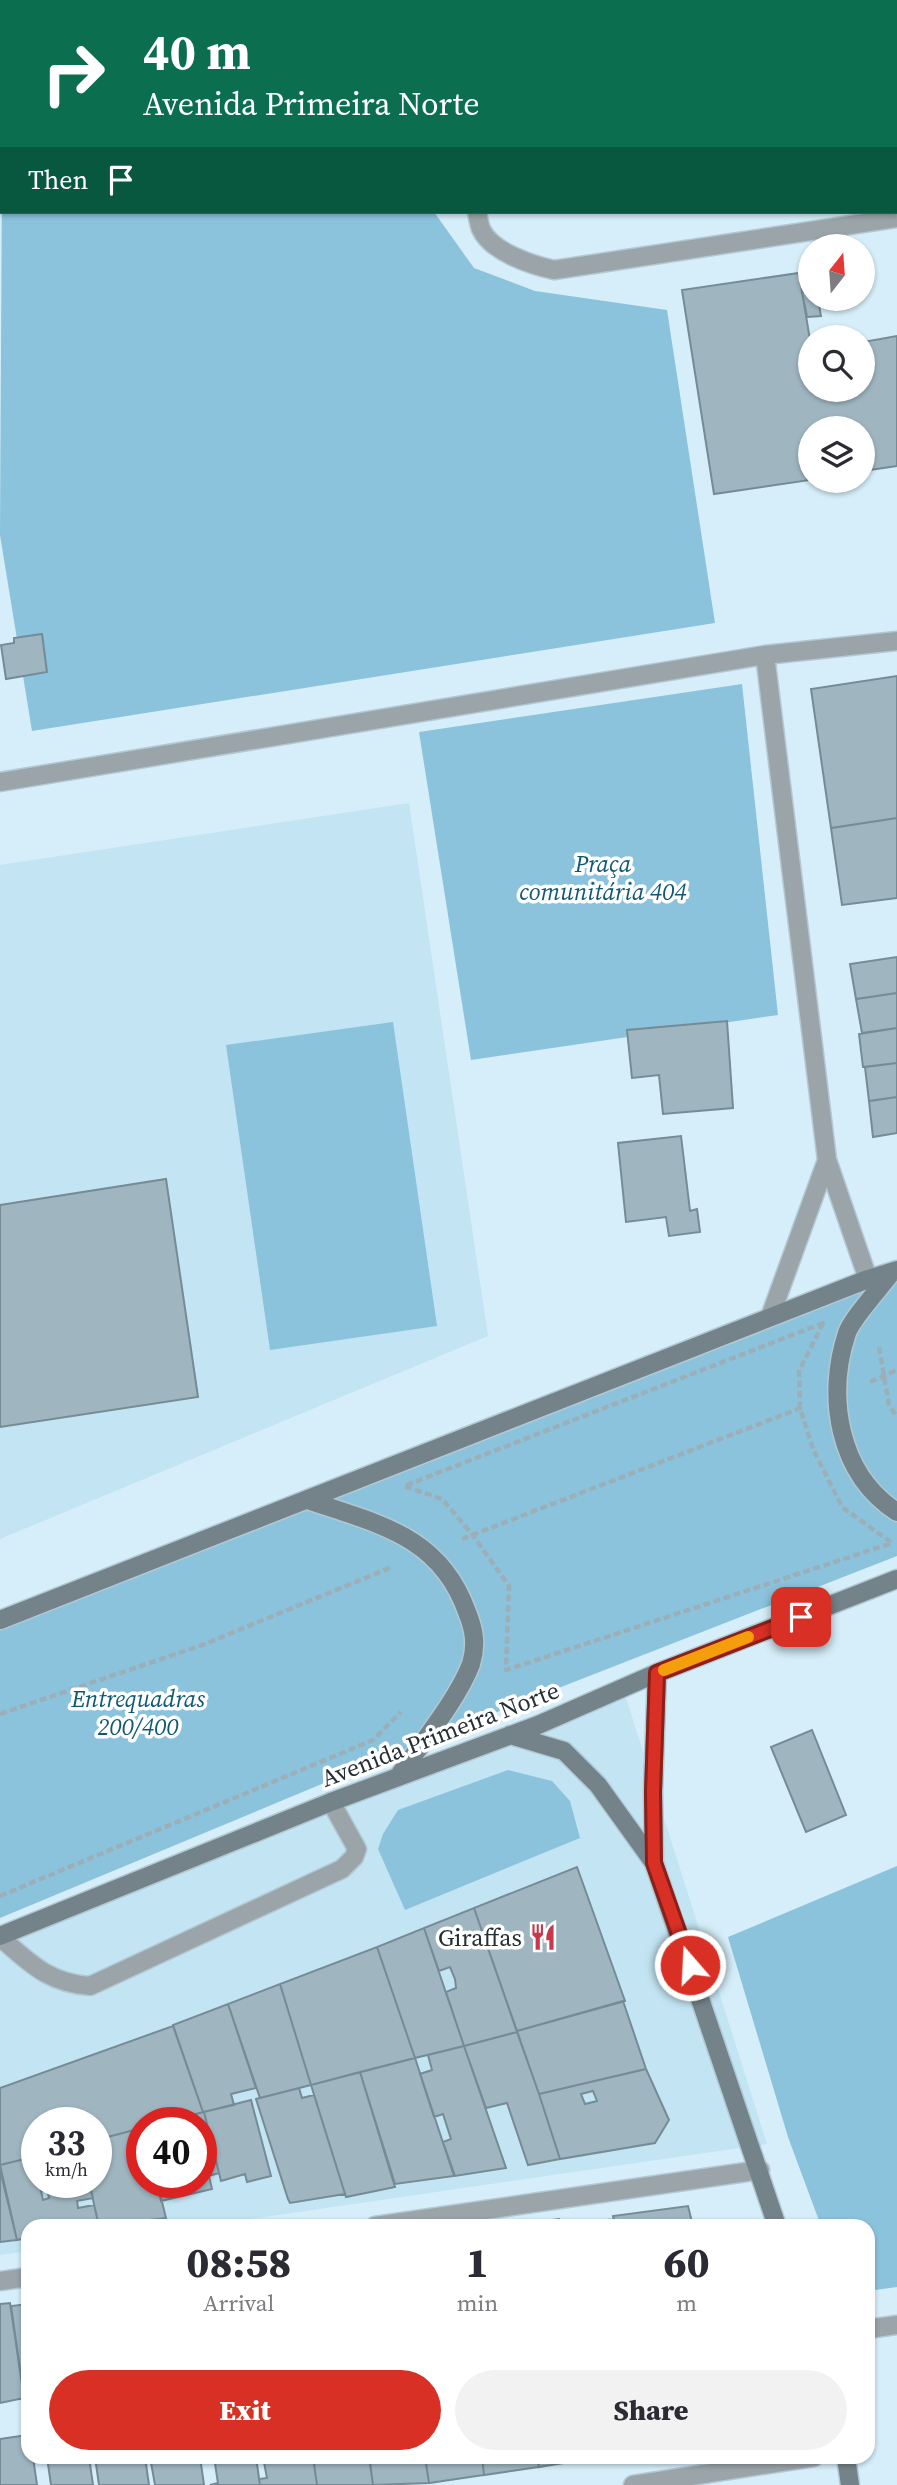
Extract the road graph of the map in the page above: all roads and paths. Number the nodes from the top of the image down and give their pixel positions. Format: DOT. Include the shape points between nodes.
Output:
graph roads {
  1 [pos="478,214"];
  2 [pos="897,218"];
  3 [pos="897,641"];
  4 [pos="765,655"];
  5 [pos="0,782"];
  6 [pos="827,1160"];
  7 [pos="895,1271"];
  8 [pos="868,1279"];
  9 [pos="770,1317"];
  10 [pos="877,1334"];
  11 [pos="897,1417"];
  12 [pos="404,1486"];
  13 [pos="308,1500"];
  14 [pos="897,1512"];
  15 [pos="897,1579"];
  16 [pos="0,1620"];
  17 [pos="657,1673"];
  18 [pos="409,1703"];
  19 [pos="510,1735"];
  20 [pos="398,1777"];
  21 [pos="331,1802"];
  22 [pos="654,1863"];
  23 [pos="0,1896"];
  24 [pos="0,1936"];
  25 [pos="760,2170"];
  26 [pos="422,2219"];
  27 [pos="775,2219"];
  28 [pos="21,2278"];
  29 [pos="0,2281"];
  30 [pos="897,2325"];
  31 [pos="875,2328"];
  32 [pos="769,2464"];
  33 [pos="847,2464"];
  34 [pos="633,2485"];
  35 [pos="850,2485"];
  1 -- 2 [label="street" via="482,231 499,247 527,264 554,270"];
  3 -- 4 [label="street"];
  4 -- 5 [label="street"];
  4 -- 6 [label="street"];
  6 -- 8 [label="street"];
  6 -- 9 [label="street"];
  7 -- 8 [label="main road"];
  7 -- 14 [label="main road" via="848,1330 837,1397 840,1433 858,1474 882,1503"];
  8 -- 9 [label="main road"];
  9 -- 13 [label="main road"];
  10 -- 11 [label="path" via="889,1405"];
  12 -- 12 [label="path" via="442,1499 509,1586 506,1670 892,1544 842,1507 813,1449 800,1408 799,1371 823,1322"];
  13 -- 16 [label="main road"];
  13 -- 20 [label="main road" via="399,1532 432,1554 460,1591 475,1634 471,1662 459,1689"];
  15 -- 17 [label="main road, Avenida Primeira Norte"];
  17 -- 19 [label="main road, Avenida Primeira Norte"];
  17 -- 22 [label="main road"];
  18 -- 23 [label="path" via="373,1740"];
  19 -- 20 [label="main road, Avenida Primeira Norte"];
  19 -- 22 [label="main road" via="564,1751 597,1785"];
  20 -- 21 [label="main road, Avenida Primeira Norte"];
  21 -- 24 [label="main road, Avenida Primeira Norte"];
  21 -- 24 [label="street" via="357,1849 342,1869 90,1986 69,1985 45,1975"];
  22 -- 25 [label="main road"];
  25 -- 26 [label="street"];
  25 -- 27 [label="main road"];
  28 -- 29 [label="street"];
  30 -- 31 [label="street"];
  32 -- 34 [label="street"];
  33 -- 35 [label="main road"];
}
